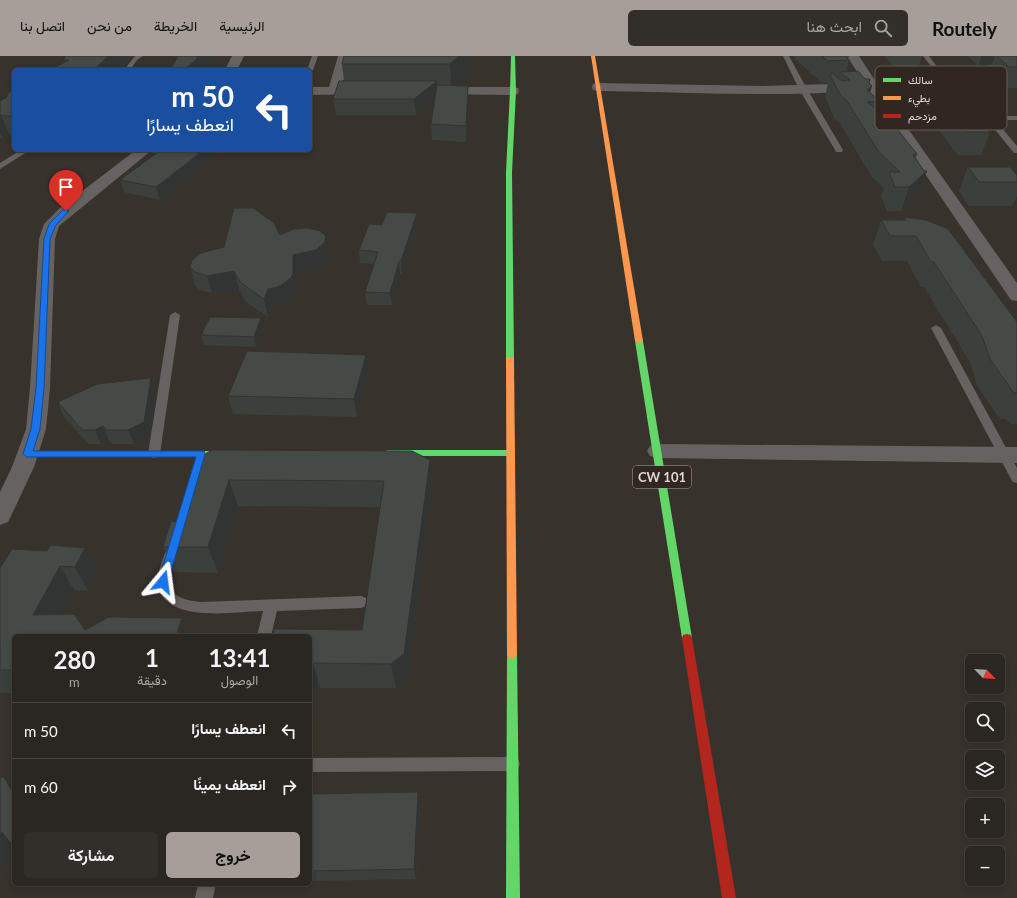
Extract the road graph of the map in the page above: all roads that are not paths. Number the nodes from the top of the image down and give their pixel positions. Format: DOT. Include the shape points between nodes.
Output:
graph roads {
  1 [pos="140,56"];
  2 [pos="238,56"];
  3 [pos="315,56"];
  4 [pos="344,56"];
  5 [pos="513,56"];
  6 [pos="593,56"];
  7 [pos="786,56"];
  8 [pos="853,56"];
  9 [pos="926,56"];
  10 [pos="1017,65"];
  11 [pos="934,66"];
  12 [pos="1007,67"];
  13 [pos="129,68"];
  14 [pos="232,68"];
  15 [pos="311,68"];
  16 [pos="872,86"];
  17 [pos="875,86"];
  18 [pos="598,87"];
  19 [pos="803,89"];
  20 [pos="875,90"];
  21 [pos="312,91"];
  22 [pos="334,91"];
  23 [pos="381,91"];
  24 [pos="427,91"];
  25 [pos="513,91"];
  26 [pos="902,130"];
  27 [pos="1000,130"];
  28 [pos="838,150"];
  29 [pos="1017,151"];
  30 [pos="23,152"];
  31 [pos="142,152"];
  32 [pos="0,167"];
  33 [pos="1017,296"];
  34 [pos="175,315"];
  35 [pos="936,328"];
  36 [pos="658,451"];
  37 [pos="375,453"];
  38 [pos="510,453"];
  39 [pos="27,454"];
  40 [pos="154,454"];
  41 [pos="201,454"];
  42 [pos="248,454"];
  43 [pos="1010,454"];
  44 [pos="196,469"];
  45 [pos="1017,479"];
  46 [pos="0,516"];
  47 [pos="178,529"];
  48 [pos="361,602"];
  49 [pos="271,605"];
  50 [pos="264,634"];
  51 [pos="512,764"];
  52 [pos="312,765"];
  53 [pos="207,886"];
  54 [pos="204,898"];
  55 [pos="513,898"];
  56 [pos="729,898"];
  1 -- 13 [label="lane"];
  2 -- 14 [label="street"];
  3 -- 15 [label="lane"];
  4 -- 22 [label="street"];
  5 -- 25 [label="main road"];
  6 -- 18 [label="main road, CW 101"];
  7 -- 19 [label="lane"];
  8 -- 16 [label="street"];
  9 -- 11 [label="lane"];
  10 -- 12 [label="street"];
  16 -- 17 [label="street"];
  16 -- 19 [label="street"];
  16 -- 20 [label="street"];
  18 -- 19 [label="street"];
  18 -- 36 [label="main road, CW 101"];
  19 -- 28 [label="lane"];
  21 -- 22 [label="street"];
  22 -- 23 [label="street"];
  24 -- 25 [label="street"];
  25 -- 38 [label="main road" via="509,172"];
  26 -- 33 [label="street"];
  27 -- 29 [label="lane"];
  30 -- 32 [label="lane"];
  31 -- 39 [label="street" via="52,224 47,239 40,395 36,429"];
  34 -- 40 [label="lane"];
  35 -- 43 [label="lane"];
  36 -- 43 [label="street"];
  36 -- 56 [label="main road, CW 101"];
  37 -- 38 [label="main road"];
  38 -- 51 [label="main road"];
  39 -- 40 [label="main road"];
  39 -- 46 [label="street"];
  40 -- 41 [label="main road"];
  41 -- 42 [label="main road"];
  41 -- 44 [label="lane"];
  43 -- 45 [label="lane"];
  47 -- 49 [label="lane" via="163,582 167,595 178,603 201,608"];
  48 -- 49 [label="lane"];
  49 -- 50 [label="lane"];
  51 -- 52 [label="lane"];
  51 -- 55 [label="main road"];
  53 -- 54 [label="lane"];
}
